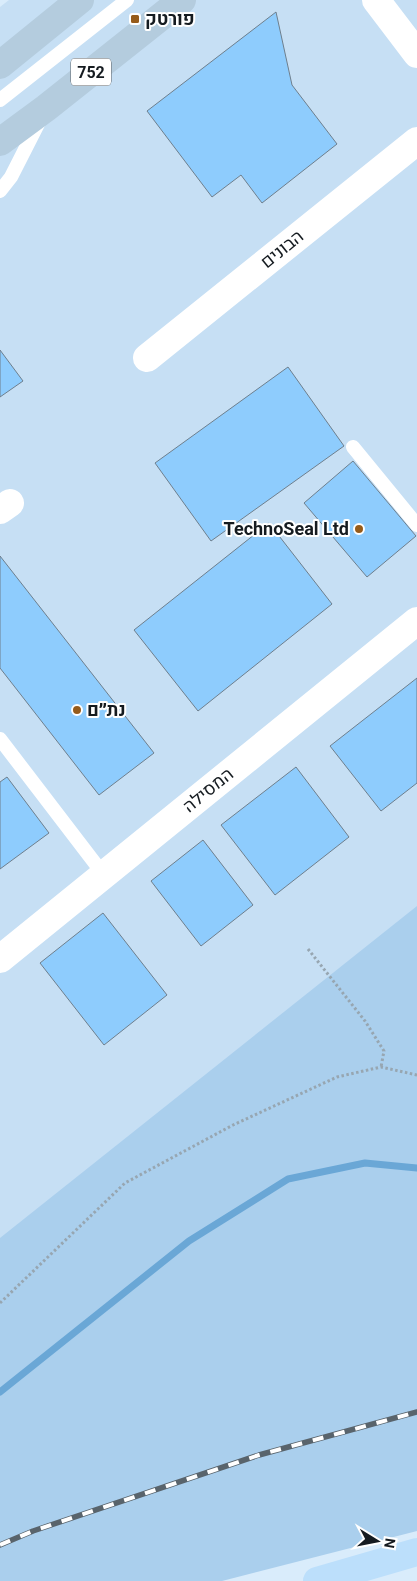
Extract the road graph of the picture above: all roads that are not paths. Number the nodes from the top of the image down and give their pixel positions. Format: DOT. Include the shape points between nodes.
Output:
graph roads {
  1 [pos="80,0"];
  2 [pos="127,0"];
  3 [pos="182,0"];
  4 [pos="376,0"];
  5 [pos="417,54"];
  6 [pos="0,65"];
  7 [pos="0,100"];
  8 [pos="46,108"];
  9 [pos="417,140"];
  10 [pos="0,142"];
  11 [pos="0,191"];
  12 [pos="147,358"];
  13 [pos="353,447"];
  14 [pos="417,526"];
  15 [pos="417,621"];
  16 [pos="2,747"];
  17 [pos="104,875"];
  18 [pos="0,959"];
  19 [pos="417,1552"];
  20 [pos="317,1581"];
  1 -- 6 [label="main road"];
  2 -- 7 [label="lane"];
  3 -- 8 [label="main road, 752"];
  4 -- 5 [label="street"];
  8 -- 10 [label="main road, 752"];
  8 -- 11 [label="lane" via="11,177"];
  9 -- 12 [label="street, הבונים"];
  13 -- 14 [label="lane"];
  15 -- 17 [label="street, המסילה"];
  16 -- 17 [label="lane"];
  17 -- 18 [label="street, המסילה"];
  19 -- 20 [label="highway"];
}
